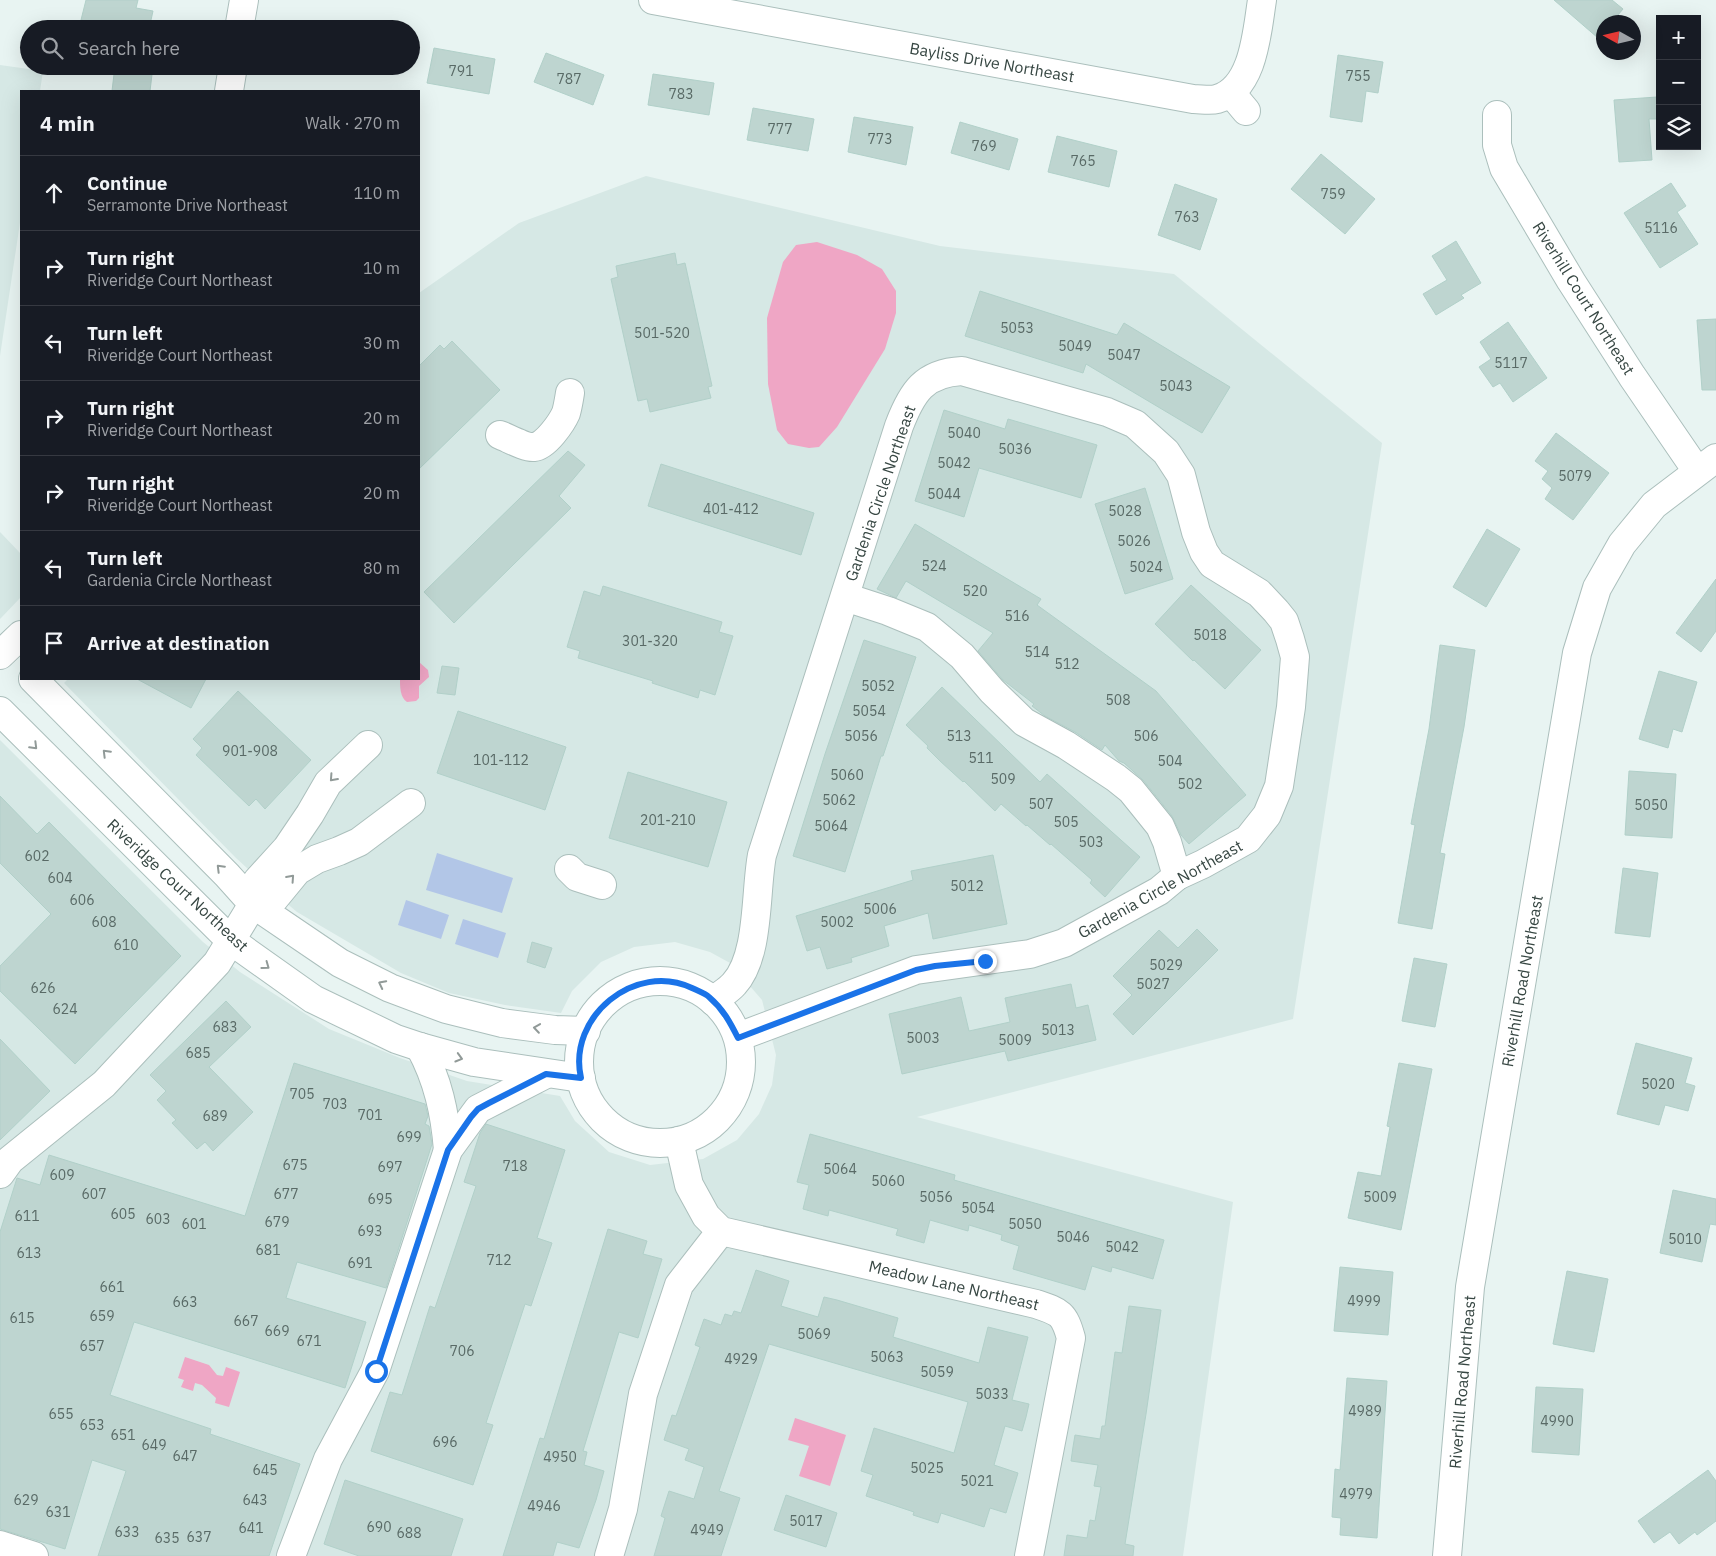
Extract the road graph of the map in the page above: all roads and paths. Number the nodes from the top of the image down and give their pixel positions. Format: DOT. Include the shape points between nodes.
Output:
graph roads {
  1 [pos="244,0"];
  2 [pos="653,0"];
  3 [pos="1262,0"];
  4 [pos="241,20"];
  5 [pos="232,75"];
  6 [pos="229,90"];
  7 [pos="1497,115"];
  8 [pos="570,393"];
  9 [pos="500,435"];
  10 [pos="1707,464"];
  11 [pos="845,598"];
  12 [pos="34,680"];
  13 [pos="0,711"];
  14 [pos="368,745"];
  15 [pos="411,804"];
  16 [pos="569,869"];
  17 [pos="1177,876"];
  18 [pos="602,885"];
  19 [pos="253,904"];
  20 [pos="230,940"];
  21 [pos="713,1000"];
  22 [pos="586,1032"];
  23 [pos="738,1038"];
  24 [pos="420,1046"];
  25 [pos="546,1074"];
  26 [pos="581,1078"];
  27 [pos="679,1141"];
  28 [pos="448,1150"];
  29 [pos="0,1174"];
  30 [pos="722,1231"];
  31 [pos="0,1545"];
  32 [pos="34,1556"];
  33 [pos="291,1556"];
  34 [pos="609,1556"];
  35 [pos="1029,1556"];
  36 [pos="1447,1556"];
  1 -- 4 [label="street"];
  2 -- 3 [label="street, Bayliss Drive Northeast" via="1194,99 1239,102 1253,53"];
  5 -- 6 [label="street"];
  7 -- 10 [label="street, Riverhill Court Northeast" via="1497,145 1504,168 1571,281 1632,376"];
  8 -- 9 [label="street" via="561,424 543,443 528,446"];
  10 -- 36 [label="street, Riverhill Road Northeast" via="1654,505 1622,544 1597,588 1577,653 1470,1287"];
  11 -- 17 [label="street" via="927,627 962,656 1024,722 1066,745 1131,790 1160,826"];
  11 -- 17 [label="street, Gardenia Circle Northeast" via="907,406 929,380 946,372 979,375 1107,412 1135,424 1152,437 1181,475 1204,552 1212,564 1259,593 1276,611 1284,621 1295,657 1279,786 1267,815 1248,839"];
  11 -- 21 [label="street, Gardenia Circle Northeast" via="762,855 755,930 748,960 735,983"];
  19 -- 12 [label="street, one-way"];
  13 -- 20 [label="street, Riveridge Court Northeast, one-way"];
  14 -- 19 [label="street, one-way" via="328,783 287,848 257,881"];
  19 -- 15 [label="street, one-way" via="274,899 297,871 317,859 360,842"];
  16 -- 18 [label="street" via="577,877"];
  17 -- 23 [label="street, Gardenia Circle Northeast" via="1159,891 1064,943 1030,954 916,970"];
  19 -- 20 [label="street"];
  22 -- 19 [label="street, one-way" via="502,1023 446,1009 390,988 340,963"];
  20 -- 24 [label="street, Riveridge Court Northeast, one-way" via="313,999 396,1040"];
  20 -- 29 [label="street" via="217,963 104,1084 10,1160"];
  21 -- 22 [label="street" via="683,984 656,981 629,987 606,1002"];
  21 -- 23 [label="street" via="726,1014"];
  22 -- 26 [label="street" via="580,1049"];
  23 -- 27 [label="street" via="742,1062 738,1087 727,1109 710,1127"];
  24 -- 25 [label="street, Riveridge Court Northeast, one-way" via="474,1062"];
  24 -- 28 [label="street" via="443,1104"];
  25 -- 26 [label="street, Riveridge Court Northeast"];
  25 -- 28 [label="street" via="478,1109"];
  26 -- 27 [label="street" via="587,1097 600,1117 618,1132 640,1142 664,1144"];
  27 -- 30 [label="street" via="689,1185 706,1216"];
  28 -- 33 [label="street" via="376,1371 328,1459"];
  30 -- 34 [label="street" via="679,1284 643,1394 623,1509"];
  30 -- 35 [label="street, Meadow Lane Northeast" via="1056,1310 1066,1322 1071,1338"];
  31 -- 32 [label="street"];
}
